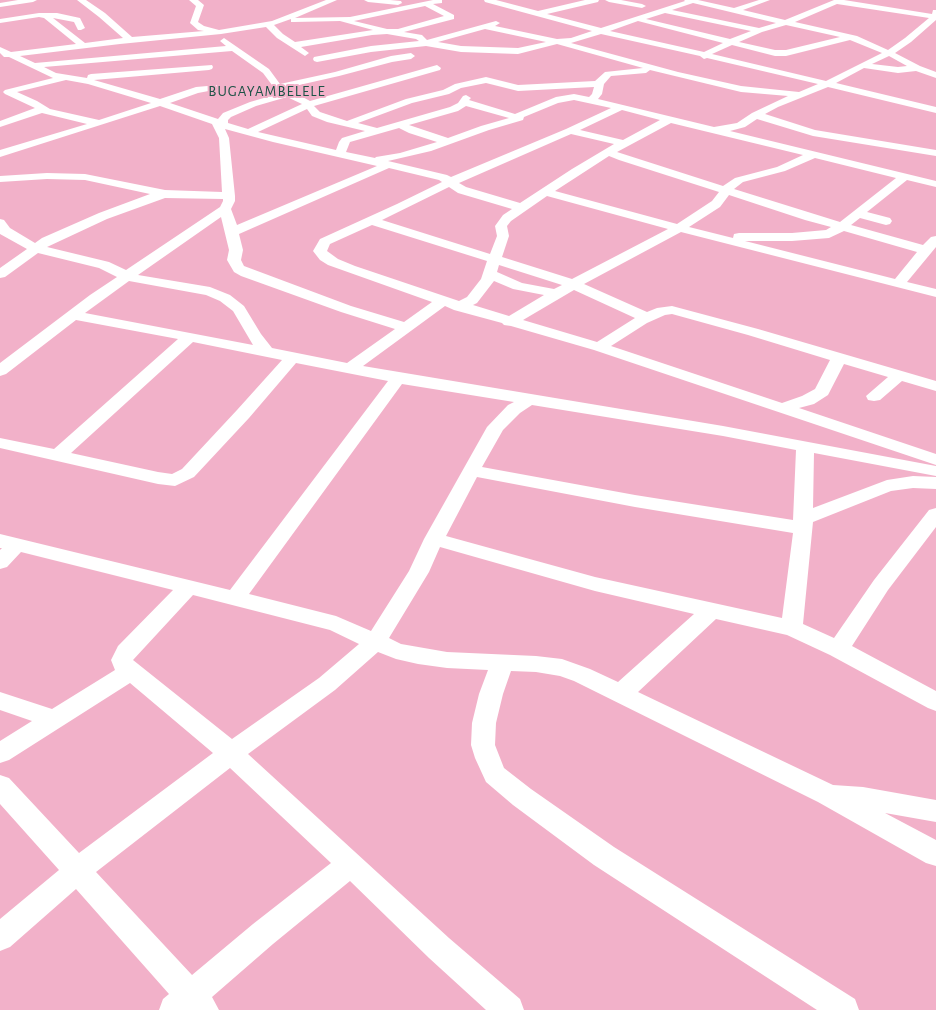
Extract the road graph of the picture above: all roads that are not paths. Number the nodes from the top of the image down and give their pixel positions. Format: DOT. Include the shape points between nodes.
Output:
graph roads {
  1 [pos="33,0"];
  2 [pos="81,0"];
  3 [pos="335,0"];
  4 [pos="368,0"];
  5 [pos="488,0"];
  6 [pos="595,0"];
  7 [pos="609,0"];
  8 [pos="766,0"];
  9 [pos="198,1"];
  10 [pos="442,1"];
  11 [pos="690,1"];
  12 [pos="839,1"];
  13 [pos="427,4"];
  14 [pos="0,5"];
  15 [pos="646,5"];
  16 [pos="55,6"];
  17 [pos="664,7"];
  18 [pos="736,10"];
  19 [pos="624,12"];
  20 [pos="536,14"];
  21 [pos="43,15"];
  22 [pos="936,15"];
  23 [pos="520,18"];
  24 [pos="343,20"];
  25 [pos="506,20"];
  26 [pos="638,20"];
  27 [pos="0,22"];
  28 [pos="600,22"];
  29 [pos="788,22"];
  30 [pos="271,23"];
  31 [pos="484,26"];
  32 [pos="587,27"];
  33 [pos="81,28"];
  34 [pos="921,29"];
  35 [pos="759,30"];
  36 [pos="935,30"];
  37 [pos="601,31"];
  38 [pos="221,32"];
  39 [pos="388,32"];
  40 [pos="849,37"];
  41 [pos="130,40"];
  42 [pos="556,42"];
  43 [pos="426,43"];
  44 [pos="731,43"];
  45 [pos="83,45"];
  46 [pos="296,45"];
  47 [pos="667,46"];
  48 [pos="234,48"];
  49 [pos="461,49"];
  50 [pos="210,50"];
  51 [pos="652,51"];
  52 [pos="434,53"];
  53 [pos="889,53"];
  54 [pos="3,54"];
  55 [pos="643,54"];
  56 [pos="419,55"];
  57 [pos="708,55"];
  58 [pos="317,59"];
  59 [pos="626,60"];
  60 [pos="31,65"];
  61 [pos="863,65"];
  62 [pos="209,67"];
  63 [pos="437,68"];
  64 [pos="917,68"];
  65 [pos="661,70"];
  66 [pos="336,74"];
  67 [pos="936,75"];
  68 [pos="73,78"];
  69 [pos="599,84"];
  70 [pos="827,84"];
  71 [pos="373,86"];
  72 [pos="216,87"];
  73 [pos="278,87"];
  74 [pos="513,87"];
  75 [pos="415,88"];
  76 [pos="497,91"];
  77 [pos="288,94"];
  78 [pos="438,95"];
  79 [pos="802,95"];
  80 [pos="218,98"];
  81 [pos="422,99"];
  82 [pos="469,99"];
  83 [pos="592,100"];
  84 [pos="160,102"];
  85 [pos="308,104"];
  86 [pos="621,107"];
  87 [pos="43,109"];
  88 [pos="935,110"];
  89 [pos="756,115"];
  90 [pos="519,118"];
  91 [pos="217,119"];
  92 [pos="670,119"];
  93 [pos="923,119"];
  94 [pos="101,122"];
  95 [pos="0,124"];
  96 [pos="347,124"];
  97 [pos="399,124"];
  98 [pos="708,129"];
  99 [pos="377,131"];
  100 [pos="570,131"];
  101 [pos="249,132"];
  102 [pos="26,136"];
  103 [pos="41,141"];
  104 [pos="448,142"];
  105 [pos="623,143"];
  106 [pos="608,152"];
  107 [pos="936,153"];
  108 [pos="0,154"];
  109 [pos="340,154"];
  110 [pos="815,154"];
  111 [pos="369,160"];
  112 [pos="386,165"];
  113 [pos="904,177"];
  114 [pos="0,179"];
  115 [pos="450,182"];
  116 [pos="936,184"];
  117 [pos="726,191"];
  118 [pos="545,192"];
  119 [pos="165,194"];
  120 [pos="227,202"];
  121 [pos="523,208"];
  122 [pos="857,213"];
  123 [pos="372,221"];
  124 [pos="886,221"];
  125 [pos="0,223"];
  126 [pos="842,227"];
  127 [pos="679,228"];
  128 [pos="232,232"];
  129 [pos="722,239"];
  130 [pos="936,240"];
  131 [pos="0,243"];
  132 [pos="33,248"];
  133 [pos="925,250"];
  134 [pos="495,260"];
  135 [pos="0,274"];
  136 [pos="491,274"];
  137 [pos="126,276"];
  138 [pos="899,283"];
  139 [pos="573,284"];
  140 [pos="936,293"];
  141 [pos="558,294"];
  142 [pos="443,301"];
  143 [pos="459,307"];
  144 [pos="74,315"];
  145 [pos="648,318"];
  146 [pos="509,322"];
  147 [pos="407,328"];
  148 [pos="190,337"];
  149 [pos="598,347"];
  150 [pos="266,351"];
  151 [pos="294,357"];
  152 [pos="839,358"];
  153 [pos="3,364"];
  154 [pos="351,368"];
  155 [pos="900,375"];
  156 [pos="398,378"];
  157 [pos="933,380"];
  158 [pos="874,396"];
  159 [pos="530,399"];
  160 [pos="784,408"];
  161 [pos="0,443"];
  162 [pos="805,446"];
  163 [pos="58,455"];
  164 [pos="936,460"];
  165 [pos="471,470"];
  166 [pos="936,471"];
  167 [pos="936,483"];
  168 [pos="936,514"];
  169 [pos="802,524"];
  170 [pos="434,539"];
  171 [pos="8,543"];
  172 [pos="0,562"];
  173 [pos="189,587"];
  174 [pos="235,598"];
  175 [pos="711,611"];
  176 [pos="792,628"];
  177 [pos="375,642"];
  178 [pos="838,649"];
  179 [pos="503,662"];
  180 [pos="130,672"];
  181 [pos="622,693"];
  182 [pos="0,701"];
  183 [pos="936,702"];
  184 [pos="55,719"];
  185 [pos="0,753"];
  186 [pos="231,753"];
  187 [pos="0,786"];
  188 [pos="827,794"];
  189 [pos="936,811"];
  190 [pos="936,854"];
  191 [pos="352,864"];
  192 [pos="77,871"];
  193 [pos="0,937"];
  194 [pos="189,1005"];
  195 [pos="509,1010"];
  196 [pos="844,1010"];
  1 -- 14 [label="street"];
  2 -- 41 [label="street"];
  3 -- 30 [label="street"];
  4 -- 10 [label="street" via="406,3"];
  5 -- 20 [label="street"];
  6 -- 20 [label="street"];
  7 -- 15 [label="street"];
  8 -- 18 [label="street"];
  9 -- 38 [label="street" via="194,23 207,30"];
  10 -- 13 [label="street"];
  11 -- 17 [label="street" via="675,7"];
  11 -- 18 [label="street"];
  12 -- 22 [label="street"];
  12 -- 29 [label="street"];
  13 -- 24 [label="street"];
  13 -- 39 [label="street" via="451,17"];
  15 -- 17 [label="street"];
  15 -- 19 [label="street"];
  16 -- 21 [label="street" via="61,11"];
  17 -- 26 [label="street"];
  17 -- 35 [label="street"];
  18 -- 29 [label="street"];
  20 -- 23 [label="street"];
  20 -- 32 [label="street"];
  21 -- 27 [label="street"];
  21 -- 33 [label="street" via="57,14 72,18 77,20"];
  21 -- 45 [label="street"];
  22 -- 34 [label="street"];
  24 -- 30 [label="street" via="314,19"];
  24 -- 39 [label="street"];
  25 -- 31 [label="street"];
  26 -- 37 [label="street"];
  26 -- 44 [label="street"];
  28 -- 32 [label="street"];
  29 -- 35 [label="street"];
  29 -- 40 [label="street"];
  30 -- 38 [label="street"];
  30 -- 46 [label="street" via="280,36"];
  31 -- 42 [label="street"];
  31 -- 43 [label="street"];
  32 -- 37 [label="street"];
  34 -- 36 [label="street"];
  34 -- 53 [label="street"];
  35 -- 44 [label="street"];
  37 -- 42 [label="street"];
  37 -- 47 [label="street"];
  38 -- 41 [label="street"];
  38 -- 48 [label="street" via="215,34"];
  39 -- 43 [label="street" via="419,37"];
  39 -- 46 [label="street"];
  40 -- 44 [label="street" via="784,53"];
  40 -- 53 [label="street"];
  41 -- 45 [label="street"];
  42 -- 49 [label="street" via="518,51"];
  42 -- 59 [label="street"];
  43 -- 49 [label="street"];
  43 -- 58 [label="street" via="371,49"];
  44 -- 57 [label="street" via="711,51"];
  45 -- 54 [label="street"];
  46 -- 58 [label="street"];
  47 -- 51 [label="street"];
  47 -- 57 [label="street"];
  48 -- 50 [label="street"];
  48 -- 73 [label="street" via="256,63"];
  49 -- 52 [label="street"];
  50 -- 60 [label="street"];
  50 -- 62 [label="street"];
  53 -- 61 [label="street"];
  53 -- 64 [label="street"];
  54 -- 60 [label="street"];
  55 -- 59 [label="street"];
  56 -- 66 [label="street" via="391,59"];
  57 -- 65 [label="street"];
  57 -- 70 [label="street"];
  58 -- 66 [label="street"];
  59 -- 65 [label="street"];
  60 -- 68 [label="street" via="54,75"];
  61 -- 64 [label="street" via="898,70"];
  61 -- 70 [label="street"];
  62 -- 68 [label="street"];
  62 -- 72 [label="street"];
  63 -- 71 [label="street"];
  64 -- 67 [label="street"];
  65 -- 69 [label="street" via="608,74"];
  65 -- 79 [label="street" via="748,91"];
  66 -- 73 [label="street"];
  68 -- 84 [label="street"];
  68 -- 87 [label="street" via="8,92"];
  69 -- 74 [label="street"];
  69 -- 83 [label="street" via="597,94"];
  70 -- 79 [label="street"];
  70 -- 88 [label="street"];
  71 -- 75 [label="street" via="387,84"];
  71 -- 85 [label="street"];
  72 -- 80 [label="street"];
  72 -- 84 [label="street"];
  73 -- 77 [label="street"];
  74 -- 76 [label="street"];
  74 -- 78 [label="street" via="486,80 458,86"];
  75 -- 78 [label="street"];
  75 -- 81 [label="street"];
  77 -- 85 [label="street"];
  77 -- 91 [label="street" via="253,104 223,119"];
  78 -- 81 [label="street"];
  78 -- 82 [label="street"];
  79 -- 89 [label="street"];
  81 -- 96 [label="street"];
  82 -- 90 [label="street"];
  82 -- 97 [label="street" via="454,109"];
  83 -- 86 [label="street"];
  83 -- 90 [label="street" via="564,98 529,110 519,115"];
  84 -- 91 [label="street"];
  84 -- 94 [label="street"];
  85 -- 96 [label="street" via="316,114"];
  85 -- 101 [label="street"];
  86 -- 92 [label="street"];
  86 -- 100 [label="street"];
  87 -- 94 [label="street" via="73,118"];
  87 -- 95 [label="street"];
  88 -- 93 [label="street"];
  89 -- 98 [label="street" via="735,127"];
  89 -- 107 [label="street" via="813,133"];
  90 -- 104 [label="street"];
  91 -- 101 [label="street"];
  91 -- 120 [label="street" via="224,138"];
  92 -- 98 [label="street"];
  92 -- 105 [label="street"];
  94 -- 103 [label="street"];
  96 -- 99 [label="street"];
  97 -- 99 [label="street"];
  97 -- 104 [label="street"];
  98 -- 110 [label="street"];
  99 -- 109 [label="street" via="346,140"];
  100 -- 105 [label="street"];
  100 -- 115 [label="street"];
  101 -- 109 [label="street"];
  102 -- 103 [label="street"];
  103 -- 108 [label="street"];
  104 -- 111 [label="street" via="412,153"];
  105 -- 106 [label="street"];
  106 -- 117 [label="street"];
  106 -- 118 [label="street"];
  109 -- 111 [label="street"];
  110 -- 113 [label="street"];
  110 -- 117 [label="street" via="782,169 739,180"];
  111 -- 112 [label="street"];
  112 -- 115 [label="street" via="429,173"];
  112 -- 128 [label="street"];
  113 -- 116 [label="street"];
  113 -- 122 [label="street"];
  114 -- 119 [label="street" via="47,176 86,178"];
  115 -- 121 [label="street" via="462,190"];
  115 -- 123 [label="street"];
  117 -- 126 [label="street"];
  117 -- 127 [label="street" via="716,204"];
  118 -- 121 [label="street"];
  118 -- 127 [label="street"];
  119 -- 120 [label="street"];
  119 -- 132 [label="street" via="91,221"];
  120 -- 128 [label="street"];
  120 -- 137 [label="street"];
  121 -- 134 [label="street" via="501,224 503,236"];
  122 -- 124 [label="street"];
  122 -- 126 [label="street"];
  123 -- 134 [label="street"];
  123 -- 142 [label="street" via="325,242 320,251 325,257 350,269"];
  125 -- 132 [label="street" via="3,229"];
  126 -- 129 [label="street" via="823,235"];
  126 -- 133 [label="street"];
  127 -- 129 [label="street"];
  127 -- 139 [label="street"];
  128 -- 147 [label="street" via="236,250 234,260 239,269 246,273"];
  129 -- 138 [label="street"];
  130 -- 133 [label="street"];
  131 -- 132 [label="street"];
  132 -- 135 [label="street"];
  132 -- 137 [label="street" via="104,265"];
  133 -- 138 [label="street"];
  134 -- 136 [label="street"];
  134 -- 139 [label="street"];
  136 -- 141 [label="street" via="518,286"];
  136 -- 143 [label="street" via="479,294"];
  137 -- 144 [label="street"];
  137 -- 150 [label="street" via="210,291 225,298 239,309"];
  138 -- 140 [label="street"];
  139 -- 141 [label="street"];
  139 -- 145 [label="street"];
  141 -- 146 [label="street"];
  142 -- 143 [label="street"];
  142 -- 147 [label="street"];
  143 -- 146 [label="street"];
  144 -- 148 [label="street"];
  144 -- 153 [label="street"];
  145 -- 149 [label="street"];
  145 -- 152 [label="street" via="662,311 676,311"];
  146 -- 149 [label="street"];
  147 -- 154 [label="street"];
  148 -- 150 [label="street"];
  148 -- 163 [label="street"];
  149 -- 160 [label="street"];
  150 -- 151 [label="street"];
  151 -- 154 [label="street"];
  151 -- 163 [label="street" via="188,473 175,480"];
  152 -- 155 [label="street"];
  152 -- 160 [label="street" via="822,392"];
  154 -- 156 [label="street"];
  155 -- 157 [label="street"];
  155 -- 158 [label="street"];
  156 -- 159 [label="street"];
  156 -- 174 [label="street"];
  159 -- 162 [label="street"];
  159 -- 165 [label="street" via="514,409 496,427"];
  160 -- 164 [label="street"];
  161 -- 163 [label="street"];
  162 -- 166 [label="street"];
  162 -- 169 [label="street"];
  165 -- 169 [label="street" via="635,501"];
  165 -- 170 [label="street"];
  167 -- 169 [label="street" via="913,482 887,486"];
  168 -- 178 [label="street" via="881,585"];
  169 -- 176 [label="street"];
  170 -- 175 [label="street" via="595,584"];
  170 -- 177 [label="street" via="419,572"];
  171 -- 172 [label="street"];
  171 -- 173 [label="street"];
  173 -- 174 [label="street"];
  173 -- 180 [label="street" via="126,652 122,660"];
  174 -- 177 [label="street" via="336,624"];
  175 -- 176 [label="street"];
  175 -- 181 [label="street"];
  176 -- 178 [label="street"];
  177 -- 179 [label="street" via="396,651 418,656"];
  177 -- 186 [label="street" via="353,664"];
  178 -- 183 [label="street"];
  179 -- 181 [label="street" via="562,668"];
  179 -- 196 [label="street" via="484,723 483,745 495,775 604,856"];
  180 -- 184 [label="street"];
  180 -- 186 [label="street"];
  181 -- 188 [label="street"];
  182 -- 184 [label="street"];
  184 -- 185 [label="street"];
  186 -- 191 [label="street"];
  186 -- 192 [label="street"];
  187 -- 192 [label="street"];
  188 -- 189 [label="street"];
  188 -- 190 [label="street"];
  191 -- 194 [label="street" via="263,934"];
  191 -- 195 [label="street"];
  192 -- 193 [label="street"];
  192 -- 194 [label="street"];
}
